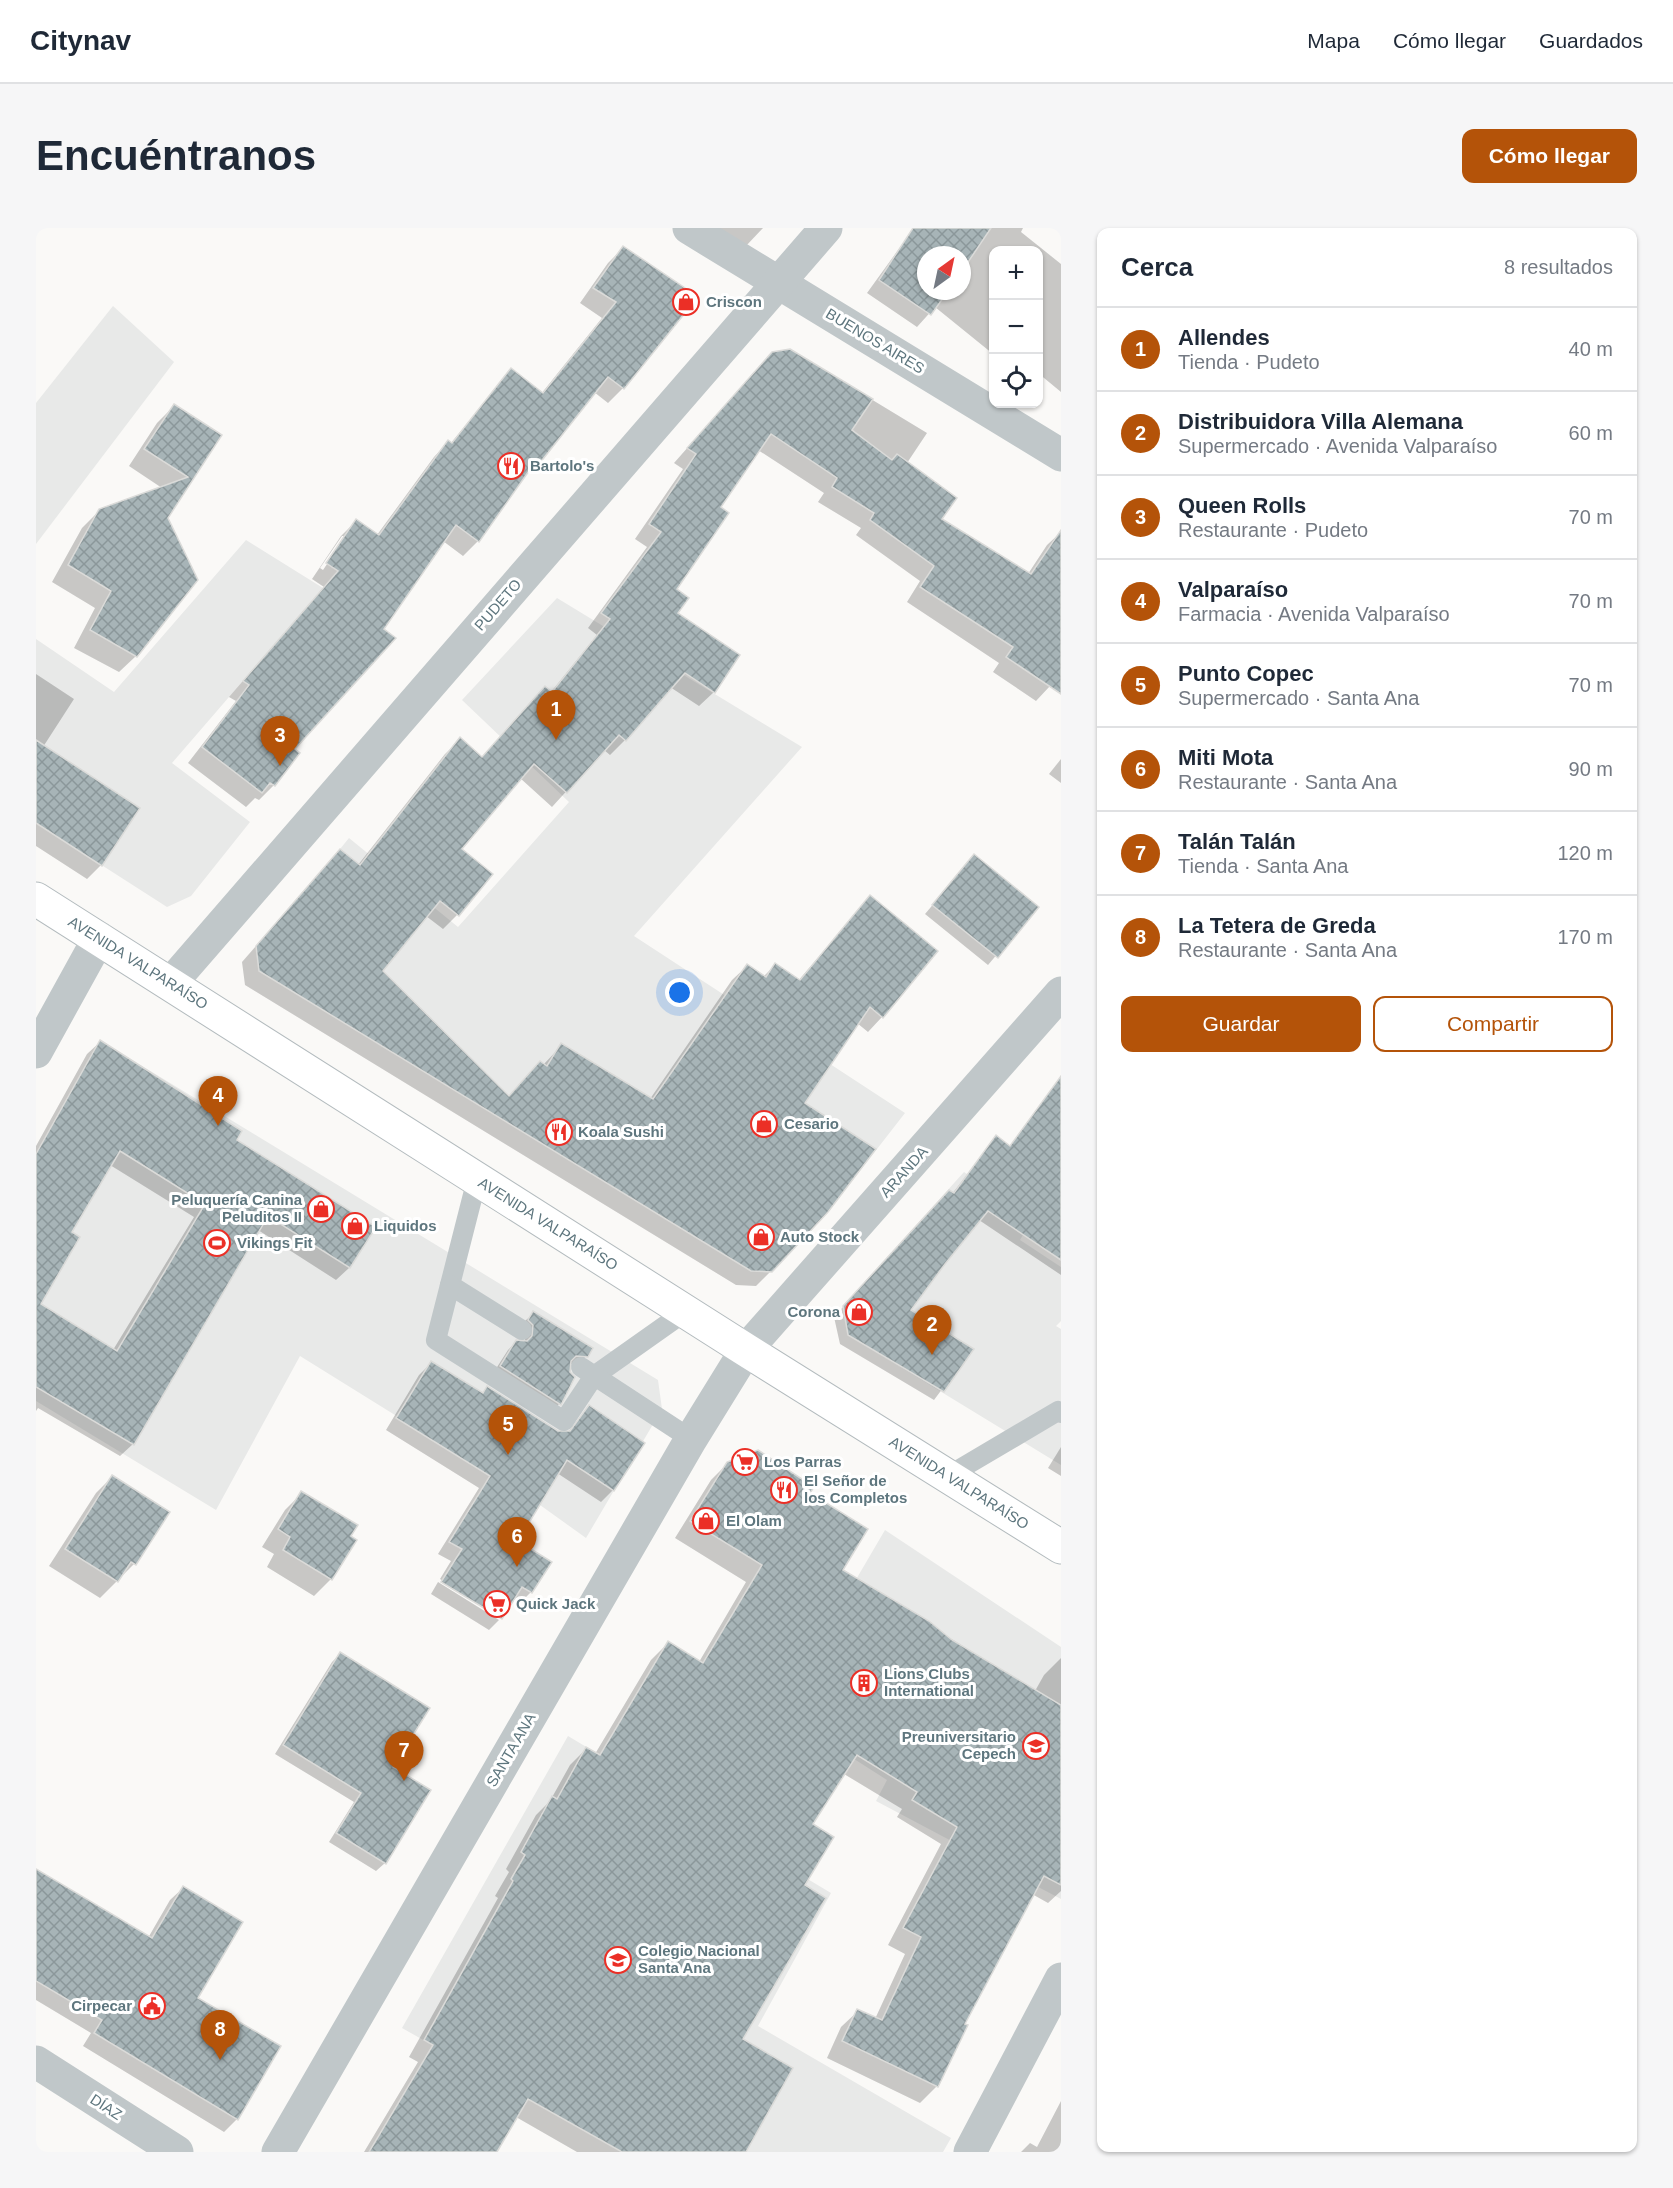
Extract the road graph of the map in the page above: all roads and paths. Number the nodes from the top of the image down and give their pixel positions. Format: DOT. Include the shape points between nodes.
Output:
graph roads {
  1 [pos="689,228"];
  2 [pos="826,228"];
  3 [pos="779,282"];
  4 [pos="1061,455"];
  5 [pos="36,899"];
  6 [pos="99,938"];
  7 [pos="171,983"];
  8 [pos="1057,1005"];
  9 [pos="36,1052"];
  10 [pos="477,1179"];
  11 [pos="450,1285"];
  12 [pos="686,1311"];
  13 [pos="522,1330"];
  14 [pos="746,1350"];
  15 [pos="588,1372"];
  16 [pos="1061,1413"];
  17 [pos="691,1439"];
  18 [pos="948,1476"];
  19 [pos="1061,1546"];
  20 [pos="1061,1979"];
  21 [pos="36,2062"];
  22 [pos="177,2152"];
  23 [pos="278,2152"];
  24 [pos="970,2152"];
  1 -- 3 [label="street, BUENOS AIRES"];
  2 -- 3 [label="street, PUDETO"];
  3 -- 4 [label="street, BUENOS AIRES"];
  3 -- 7 [label="street, PUDETO"];
  5 -- 6 [label="main road, AVENIDA VALPARAÍSO"];
  6 -- 7 [label="main road, AVENIDA VALPARAÍSO"];
  6 -- 9 [label="street"];
  7 -- 10 [label="main road, AVENIDA VALPARAÍSO"];
  8 -- 14 [label="street, ARANDA"];
  10 -- 11 [label="lane"];
  10 -- 12 [label="main road, AVENIDA VALPARAÍSO"];
  11 -- 13 [label="lane"];
  11 -- 15 [label="lane" via="436,1340 465,1359 564,1421"];
  12 -- 14 [label="main road, AVENIDA VALPARAÍSO"];
  12 -- 15 [label="lane"];
  14 -- 17 [label="street, SANTA ANA"];
  14 -- 18 [label="main road, AVENIDA VALPARAÍSO"];
  15 -- 17 [label="lane"];
  16 -- 18 [label="lane" via="1058,1411"];
  17 -- 23 [label="street, SANTA ANA"];
  18 -- 19 [label="main road, AVENIDA VALPARAÍSO"];
  20 -- 24 [label="street"];
  21 -- 22 [label="street, DÍAZ"];
}
